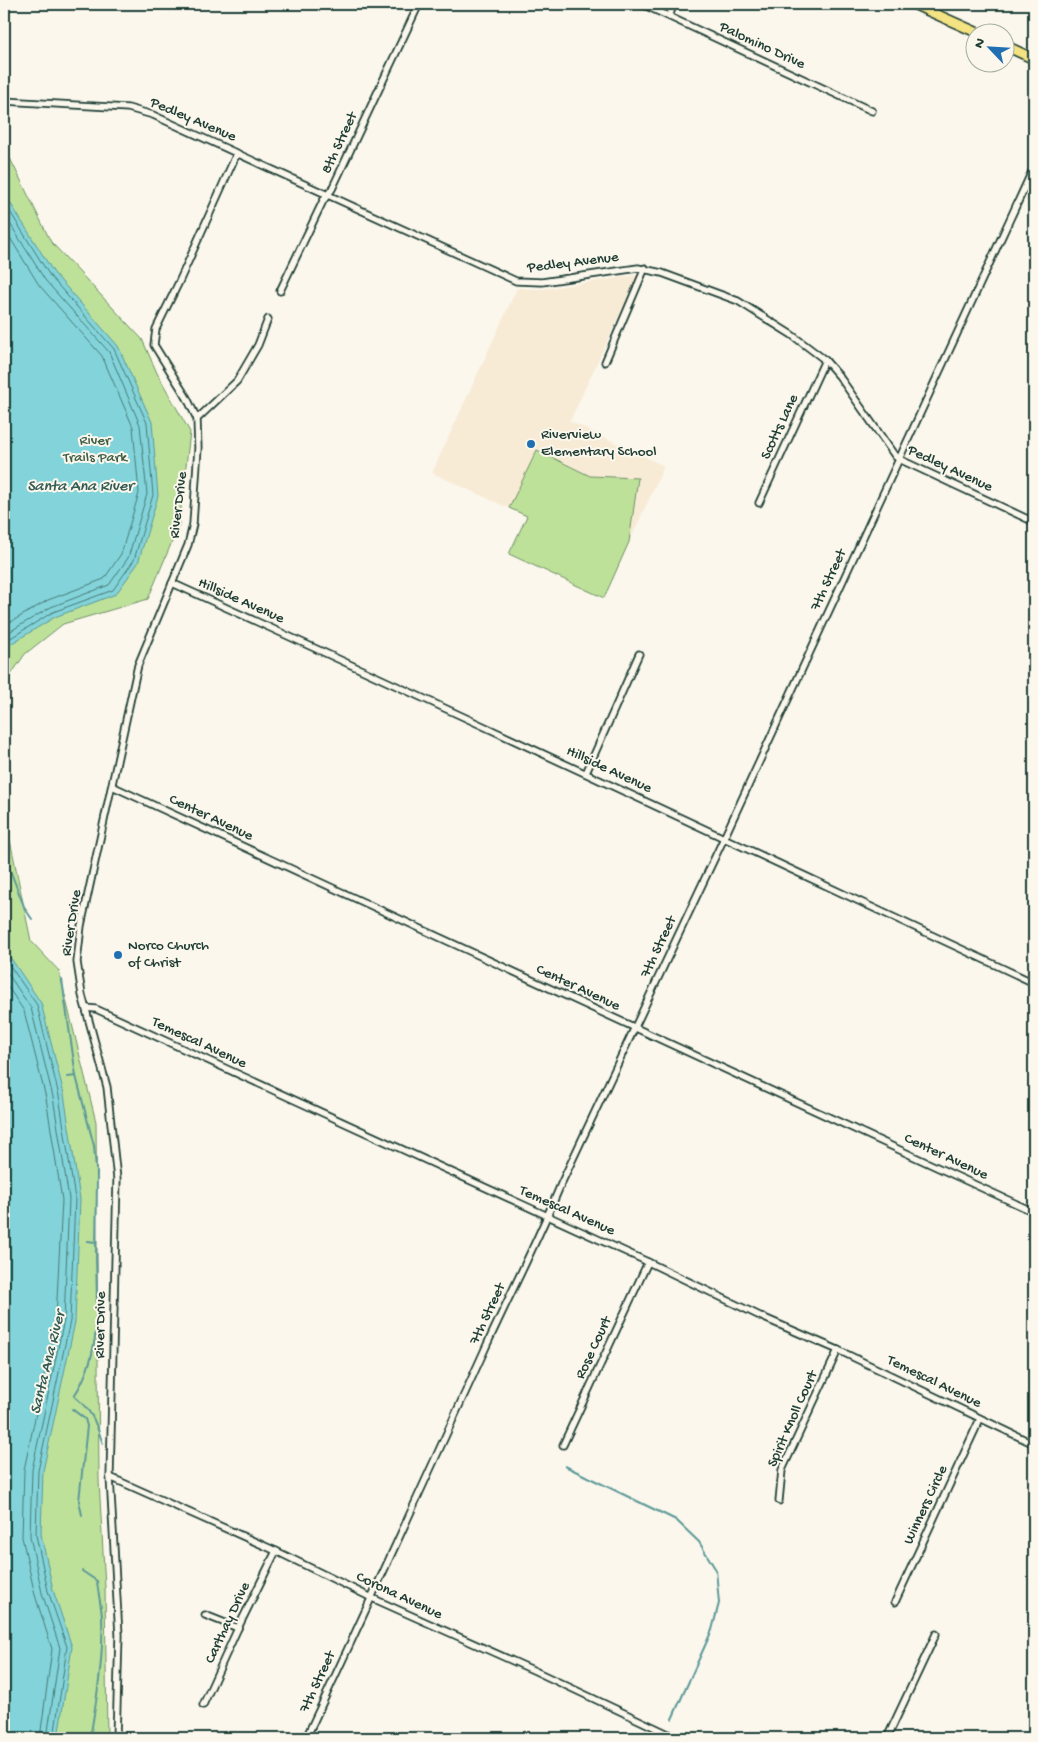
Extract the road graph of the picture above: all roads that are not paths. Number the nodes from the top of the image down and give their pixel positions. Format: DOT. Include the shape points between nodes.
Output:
graph roads {
  1 [pos="419,4"];
  2 [pos="642,4"];
  3 [pos="674,4"];
  4 [pos="913,4"];
  5 [pos="669,16"];
  6 [pos="966,28"];
  7 [pos="1016,51"];
  8 [pos="1034,59"];
  9 [pos="4,101"];
  10 [pos="872,111"];
  11 [pos="236,153"];
  12 [pos="1034,167"];
  13 [pos="328,194"];
  14 [pos="645,268"];
  15 [pos="280,290"];
  16 [pos="268,319"];
  17 [pos="825,360"];
  18 [pos="604,362"];
  19 [pos="197,419"];
  20 [pos="899,459"];
  21 [pos="759,504"];
  22 [pos="1034,522"];
  23 [pos="172,584"];
  24 [pos="639,654"];
  25 [pos="586,773"];
  26 [pos="112,786"];
  27 [pos="724,838"];
  28 [pos="1034,983"];
  29 [pos="86,1008"];
  30 [pos="634,1028"];
  31 [pos="1034,1212"];
  32 [pos="547,1217"];
  33 [pos="648,1262"];
  34 [pos="838,1350"];
  35 [pos="980,1419"];
  36 [pos="1034,1444"];
  37 [pos="563,1445"];
  38 [pos="110,1477"];
  39 [pos="779,1501"];
  40 [pos="276,1551"];
  41 [pos="372,1598"];
  42 [pos="895,1602"];
  43 [pos="205,1615"];
  44 [pos="238,1628"];
  45 [pos="936,1634"];
  46 [pos="203,1705"];
  47 [pos="116,1738"];
  48 [pos="306,1738"];
  49 [pos="677,1738"];
  50 [pos="888,1738"];
  1 -- 13 [label="street, 8th Street"];
  2 -- 5 [label="street, Palomino Drive"];
  3 -- 5 [label="street"];
  4 -- 6 [label="main road"];
  5 -- 10 [label="street, Palomino Drive"];
  7 -- 8 [label="main road"];
  9 -- 11 [label="street, Pedley Avenue" via="140,110"];
  11 -- 13 [label="street, Pedley Avenue"];
  11 -- 19 [label="street, River Drive" via="154,336 159,355"];
  12 -- 20 [label="street, 7th Street"];
  13 -- 14 [label="street, Pedley Avenue" via="516,281 542,282"];
  13 -- 15 [label="street, 8th Street"];
  14 -- 17 [label="street, Pedley Avenue" via="738,301"];
  14 -- 18 [label="street"];
  16 -- 19 [label="street" via="258,345 237,381"];
  17 -- 20 [label="street, Pedley Avenue"];
  17 -- 21 [label="street, Scotts Lane"];
  19 -- 23 [label="street, River Drive" via="193,524"];
  20 -- 22 [label="street, Pedley Avenue"];
  20 -- 27 [label="street, 7th Street"];
  23 -- 25 [label="street, Hillside Avenue"];
  23 -- 26 [label="street, River Drive" via="138,665"];
  24 -- 25 [label="street"];
  25 -- 27 [label="street, Hillside Avenue"];
  26 -- 29 [label="street, River Drive" via="78,951 77,962"];
  26 -- 30 [label="street, Center Avenue"];
  27 -- 28 [label="street, Hillside Avenue"];
  27 -- 30 [label="street, 7th Street"];
  29 -- 32 [label="street, Temescal Avenue" via="96,1009"];
  29 -- 38 [label="street, River Drive" via="107,1087 117,1179"];
  30 -- 31 [label="street, Center Avenue"];
  30 -- 32 [label="street, 7th Street"];
  32 -- 33 [label="street, Temescal Avenue"];
  32 -- 41 [label="street, 7th Street"];
  33 -- 34 [label="street, Temescal Avenue"];
  33 -- 37 [label="street, Rose Court"];
  34 -- 35 [label="street, Temescal Avenue"];
  34 -- 39 [label="street, Spirit Knoll Court" via="782,1470"];
  35 -- 36 [label="street, Temescal Avenue"];
  35 -- 42 [label="street, Winners Circle"];
  38 -- 40 [label="street, Corona Avenue"];
  38 -- 47 [label="street, River Drive" via="119,1635"];
  40 -- 41 [label="street, Corona Avenue"];
  40 -- 44 [label="street, Carthay Drive"];
  41 -- 48 [label="street, 7th Street"];
  41 -- 49 [label="street, Corona Avenue"];
  43 -- 44 [label="street"];
  44 -- 46 [label="street, Carthay Drive"];
  45 -- 50 [label="street"];
}
